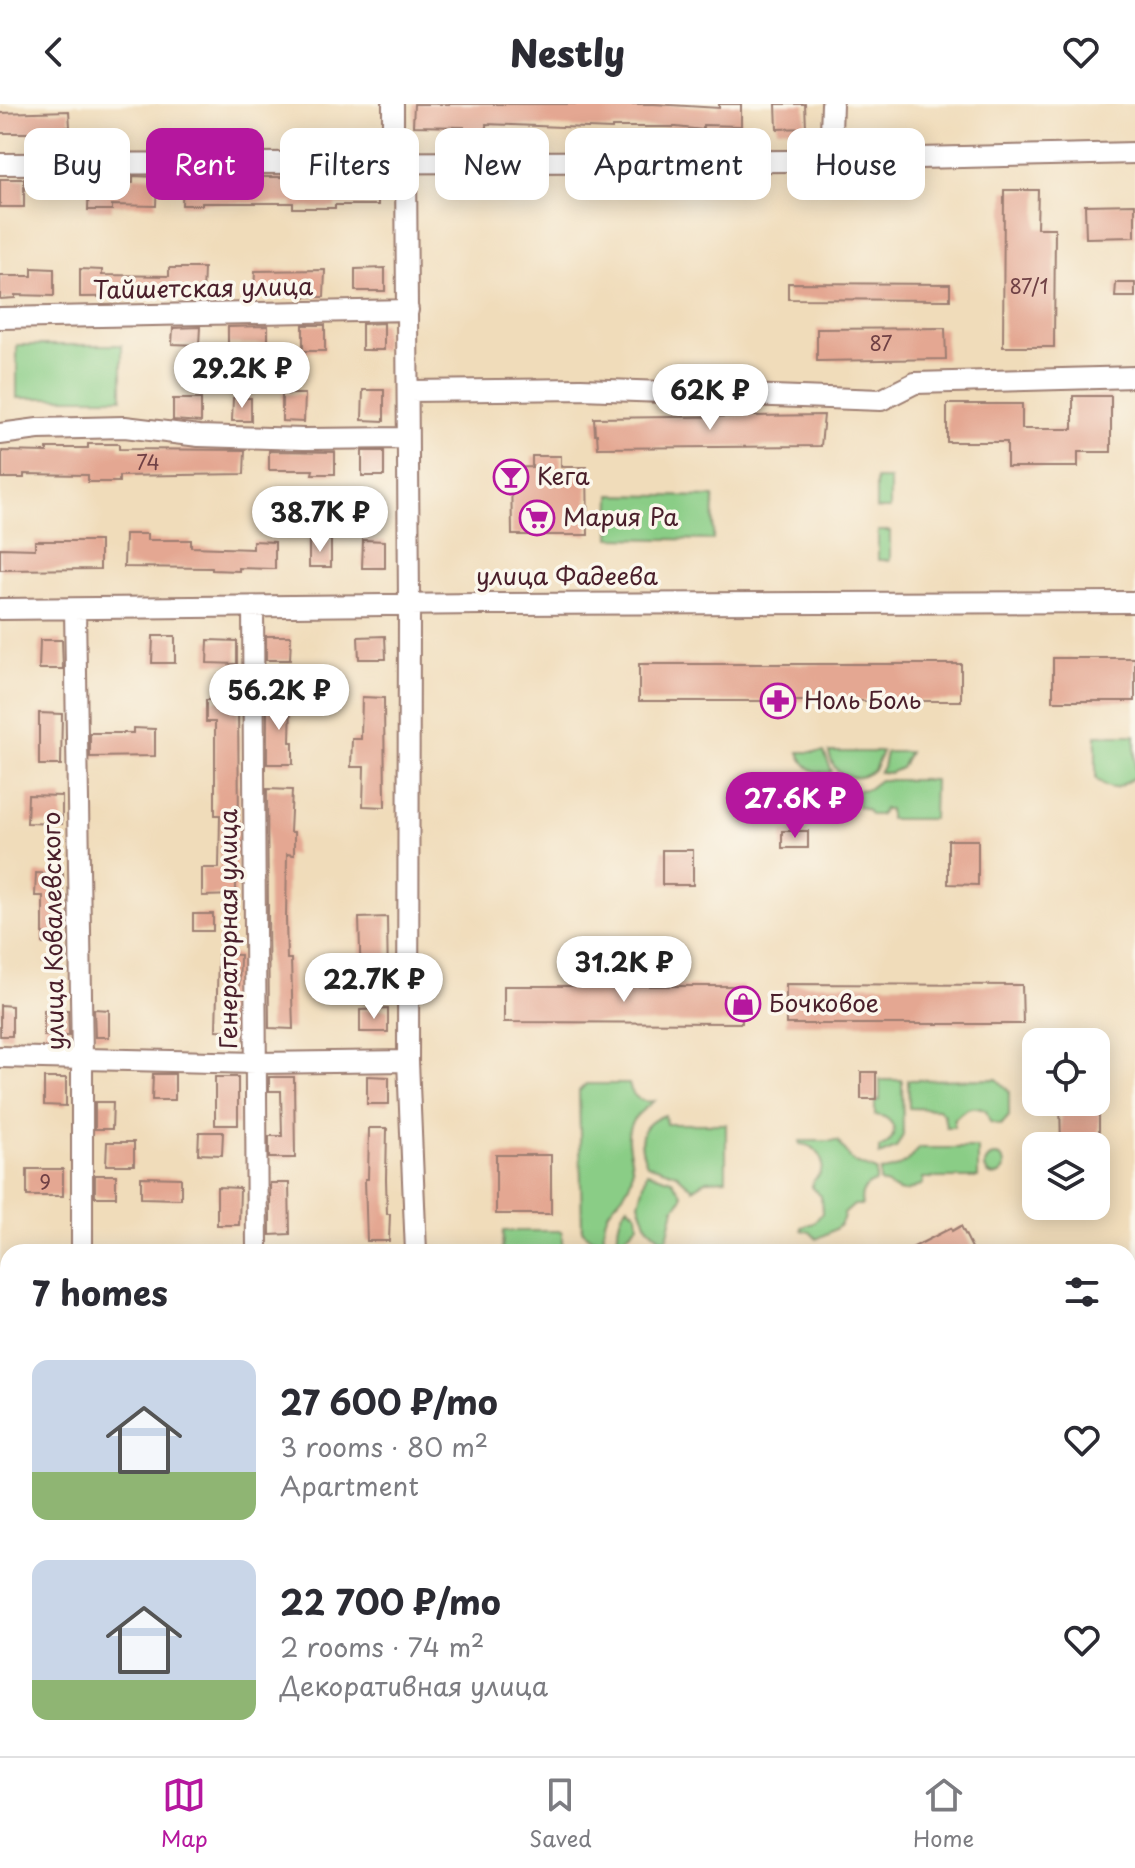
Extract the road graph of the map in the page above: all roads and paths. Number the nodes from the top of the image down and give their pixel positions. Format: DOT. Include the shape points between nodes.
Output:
graph roads {
  1 [pos="393,104"];
  2 [pos="832,104"];
  3 [pos="396,128"];
  4 [pos="831,128"];
  5 [pos="1135,153"];
  6 [pos="925,158"];
  7 [pos="787,160"];
  8 [pos="419,162"];
  9 [pos="280,163"];
  10 [pos="0,164"];
  11 [pos="402,200"];
  12 [pos="408,310"];
  13 [pos="0,318"];
  14 [pos="1135,377"];
  15 [pos="409,391"];
  16 [pos="0,434"];
  17 [pos="407,438"];
  18 [pos="1135,602"];
  19 [pos="409,605"];
  20 [pos="253,607"];
  21 [pos="0,609"];
  22 [pos="75,609"];
  23 [pos="0,1057"];
  24 [pos="82,1059"];
  25 [pos="408,1061"];
  26 [pos="256,1063"];
  27 [pos="82,1244"];
  28 [pos="257,1244"];
  29 [pos="416,1244"];
  1 -- 3 [label="street"];
  2 -- 4 [label="street"];
  5 -- 6 [label="street"];
  7 -- 8 [label="street"];
  9 -- 10 [label="street"];
  11 -- 12 [label="street"];
  12 -- 13 [label="street, Тайшетская улица"];
  12 -- 15 [label="street"];
  14 -- 15 [label="street" via="915,383 881,400 581,389"];
  15 -- 17 [label="street"];
  16 -- 17 [label="street" via="125,427 199,436"];
  17 -- 19 [label="street"];
  18 -- 19 [label="street, улица Фадеева"];
  19 -- 20 [label="street, улица Фадеева"];
  19 -- 25 [label="street"];
  20 -- 22 [label="street, улица Фадеева"];
  20 -- 26 [label="street, Генераторная улица"];
  21 -- 22 [label="street, улица Фадеева"];
  22 -- 24 [label="street, улица Ковалевского"];
  23 -- 24 [label="street"];
  24 -- 26 [label="street"];
  24 -- 27 [label="street, улица Ковалевского"];
  25 -- 26 [label="street"];
  25 -- 29 [label="street"];
  26 -- 28 [label="street, Генераторная улица"];
}
